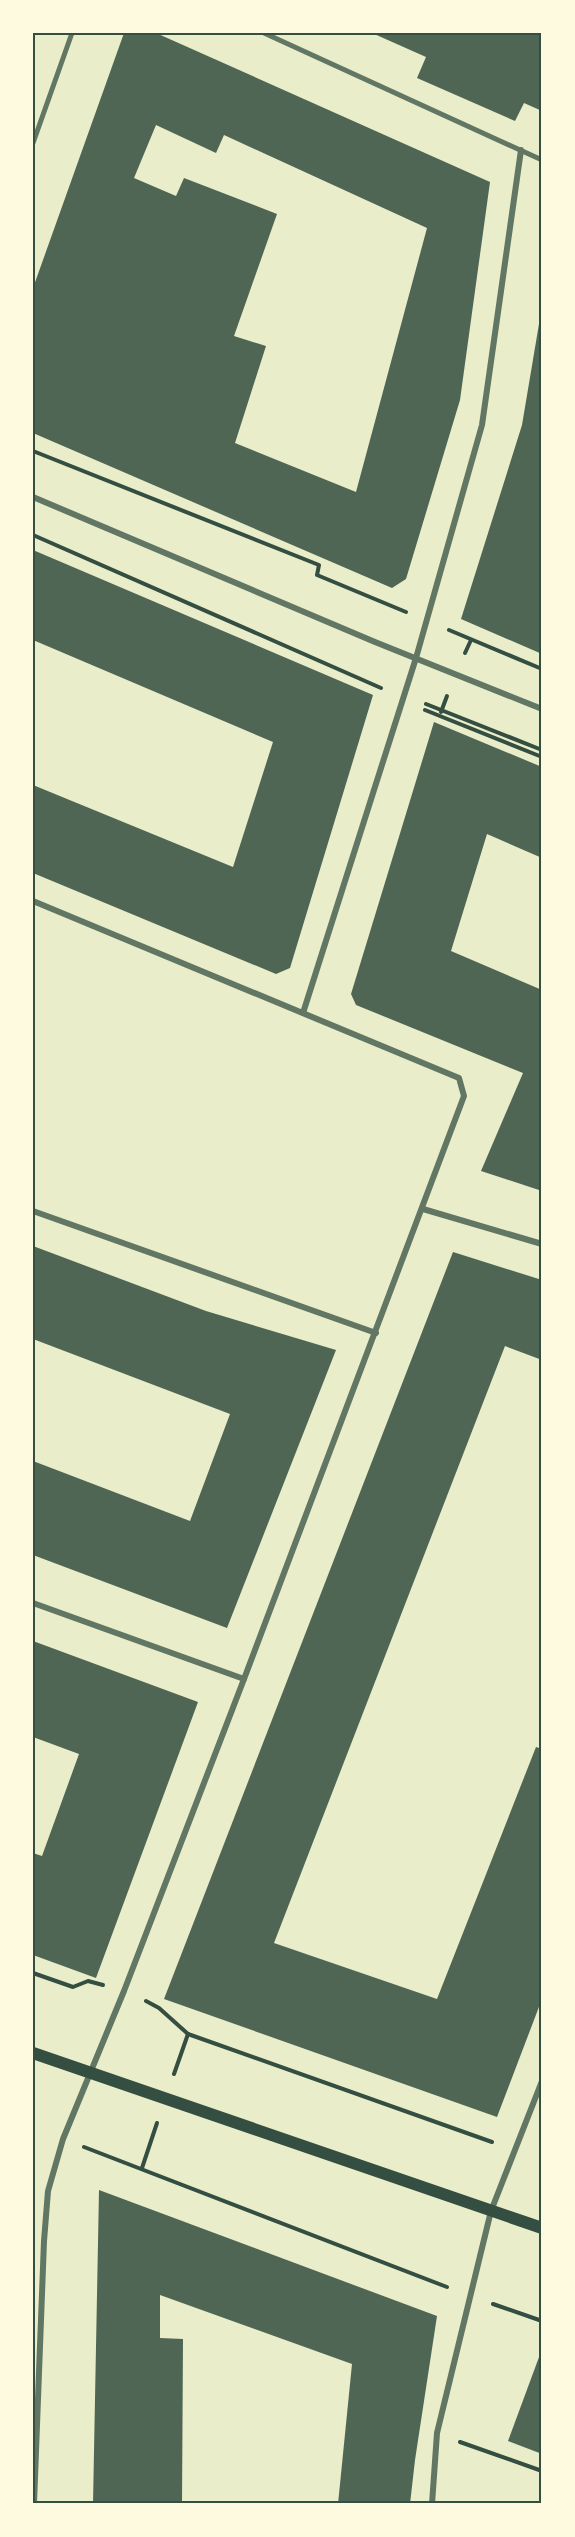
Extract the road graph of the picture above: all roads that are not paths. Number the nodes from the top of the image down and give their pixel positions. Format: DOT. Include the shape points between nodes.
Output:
graph roads {
  1 [pos="72,33"];
  2 [pos="264,33"];
  3 [pos="33,143"];
  4 [pos="521,150"];
  5 [pos="542,160"];
  6 [pos="33,497"];
  7 [pos="416,658"];
  8 [pos="542,709"];
  9 [pos="33,901"];
  10 [pos="303,1013"];
  11 [pos="423,1209"];
  12 [pos="33,1211"];
  13 [pos="542,1244"];
  14 [pos="376,1333"];
  15 [pos="33,1603"];
  16 [pos="244,1679"];
  17 [pos="33,2053"];
  18 [pos="90,2073"];
  19 [pos="542,2081"];
  20 [pos="491,2211"];
  21 [pos="542,2228"];
  22 [pos="34,2504"];
  23 [pos="432,2504"];
  1 -- 3 [label="street"];
  2 -- 4 [label="street"];
  4 -- 5 [label="street"];
  4 -- 7 [label="street" via="482,424"];
  6 -- 7 [label="street"];
  7 -- 8 [label="street"];
  7 -- 10 [label="street"];
  9 -- 10 [label="street"];
  10 -- 11 [label="street" via="459,1078 464,1096"];
  11 -- 13 [label="street"];
  11 -- 14 [label="street"];
  12 -- 14 [label="street"];
  14 -- 16 [label="street"];
  15 -- 16 [label="street"];
  16 -- 18 [label="street"];
  17 -- 18 [label="main road"];
  18 -- 20 [label="main road"];
  18 -- 22 [label="street" via="63,2139 48,2191"];
  19 -- 20 [label="street"];
  20 -- 21 [label="main road"];
  20 -- 23 [label="street" via="437,2433"];
}
